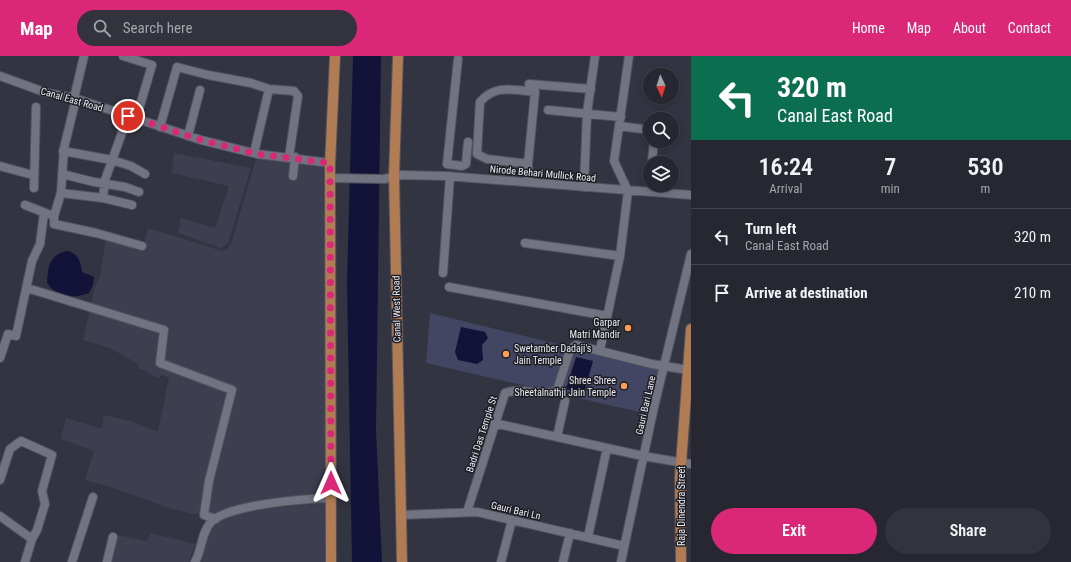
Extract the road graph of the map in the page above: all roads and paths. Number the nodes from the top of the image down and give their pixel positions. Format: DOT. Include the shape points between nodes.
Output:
graph roads {
  1 [pos="84,56"];
  2 [pos="123,56"];
  3 [pos="335,56"];
  4 [pos="398,56"];
  5 [pos="595,56"];
  6 [pos="629,56"];
  7 [pos="136,58"];
  8 [pos="458,59"];
  9 [pos="0,76"];
  10 [pos="528,84"];
  11 [pos="269,89"];
  12 [pos="591,89"];
  13 [pos="200,90"];
  14 [pos="75,98"];
  15 [pos="36,107"];
  16 [pos="548,110"];
  17 [pos="587,113"];
  18 [pos="128,116"];
  19 [pos="621,117"];
  20 [pos="136,119"];
  21 [pos="619,126"];
  22 [pos="160,127"];
  23 [pos="643,129"];
  24 [pos="188,136"];
  25 [pos="468,142"];
  26 [pos="63,151"];
  27 [pos="254,153"];
  28 [pos="292,157"];
  29 [pos="112,160"];
  30 [pos="330,163"];
  31 [pos="447,164"];
  32 [pos="528,164"];
  33 [pos="0,166"];
  34 [pos="462,166"];
  35 [pos="62,174"];
  36 [pos="145,174"];
  37 [pos="33,175"];
  38 [pos="293,176"];
  39 [pos="448,176"];
  40 [pos="461,176"];
  41 [pos="335,178"];
  42 [pos="389,178"];
  43 [pos="527,178"];
  44 [pos="106,184"];
  45 [pos="584,187"];
  46 [pos="34,188"];
  47 [pos="643,190"];
  48 [pos="628,191"];
  49 [pos="139,192"];
  50 [pos="671,192"];
  51 [pos="61,193"];
  52 [pos="691,195"];
  53 [pos="103,198"];
  54 [pos="25,205"];
  55 [pos="132,205"];
  56 [pos="44,214"];
  57 [pos="54,216"];
  58 [pos="525,244"];
  59 [pos="142,246"];
  60 [pos="691,254"];
  61 [pos="620,256"];
  62 [pos="444,273"];
  63 [pos="449,287"];
  64 [pos="28,288"];
  65 [pos="607,316"];
  66 [pos="691,329"];
  67 [pos="600,350"];
  68 [pos="0,358"];
  69 [pos="664,366"];
  70 [pos="688,370"];
  71 [pos="689,398"];
  72 [pos="565,401"];
  73 [pos="494,423"];
  74 [pos="557,437"];
  75 [pos="607,448"];
  76 [pos="644,456"];
  77 [pos="686,463"];
  78 [pos="0,480"];
  79 [pos="93,497"];
  80 [pos="331,498"];
  81 [pos="467,512"];
  82 [pos="401,515"];
  83 [pos="0,516"];
  84 [pos="216,519"];
  85 [pos="512,520"];
  86 [pos="570,533"];
  87 [pos="113,537"];
  88 [pos="588,537"];
  89 [pos="32,538"];
  90 [pos="624,546"];
  91 [pos="25,562"];
  92 [pos="72,562"];
  93 [pos="107,562"];
  94 [pos="195,562"];
  95 [pos="331,562"];
  96 [pos="402,562"];
  97 [pos="501,562"];
  98 [pos="563,562"];
  99 [pos="621,562"];
  100 [pos="681,562"];
  1 -- 14 [label="street"];
  2 -- 7 [label="street"];
  3 -- 30 [label="main road"];
  4 -- 42 [label="main road, Canal West Road"];
  5 -- 12 [label="street"];
  6 -- 19 [label="street"];
  7 -- 20 [label="street" via="152,65"];
  8 -- 31 [label="street"];
  9 -- 14 [label="street, Canal East Road" via="47,92"];
  10 -- 12 [label="street"];
  11 -- 22 [label="street" via="177,67"];
  11 -- 27 [label="street"];
  11 -- 28 [label="street" via="294,91 298,96"];
  12 -- 17 [label="street"];
  13 -- 24 [label="street"];
  14 -- 18 [label="street, Canal East Road"];
  14 -- 26 [label="street"];
  15 -- 37 [label="street"];
  16 -- 17 [label="street"];
  17 -- 19 [label="street"];
  17 -- 45 [label="street"];
  18 -- 20 [label="street, Canal East Road"];
  18 -- 29 [label="street"];
  19 -- 21 [label="street"];
  20 -- 22 [label="street, Canal East Road"];
  21 -- 23 [label="street"];
  21 -- 48 [label="street" via="614,161"];
  22 -- 24 [label="street, Canal East Road"];
  24 -- 27 [label="street, Canal East Road"];
  25 -- 34 [label="street" via="466,164"];
  26 -- 29 [label="street"];
  26 -- 35 [label="street"];
  27 -- 28 [label="street, Canal East Road"];
  28 -- 30 [label="street, Canal East Road"];
  28 -- 38 [label="street"];
  29 -- 36 [label="street"];
  29 -- 44 [label="street"];
  30 -- 41 [label="main road"];
  31 -- 34 [label="street"];
  31 -- 39 [label="street"];
  32 -- 32 [label="street" via="487,159 477,154 480,102 494,91 506,89 535,92"];
  32 -- 43 [label="street"];
  33 -- 37 [label="street"];
  34 -- 40 [label="street"];
  35 -- 44 [label="street"];
  35 -- 51 [label="street"];
  37 -- 46 [label="street"];
  39 -- 40 [label="street, Nirode Behari Mullick Road"];
  39 -- 42 [label="street, Nirode Behari Mullick Road" via="402,175"];
  39 -- 62 [label="street"];
  40 -- 43 [label="street, Nirode Behari Mullick Road"];
  41 -- 42 [label="street, Nirode Behari Mullick Road"];
  41 -- 80 [label="main road"];
  42 -- 82 [label="main road, Canal West Road"];
  43 -- 45 [label="street, Nirode Behari Mullick Road"];
  44 -- 49 [label="street"];
  44 -- 53 [label="street"];
  45 -- 48 [label="street, Nirode Behari Mullick Road"];
  47 -- 48 [label="street, Nirode Behari Mullick Road"];
  48 -- 61 [label="street"];
  50 -- 52 [label="street, Nirode Behari Mullick Road"];
  51 -- 53 [label="street"];
  51 -- 57 [label="street"];
  53 -- 55 [label="street"];
  54 -- 56 [label="street"];
  56 -- 57 [label="street"];
  56 -- 64 [label="street" via="40,244 32,261"];
  57 -- 59 [label="street" via="54,224"];
  58 -- 61 [label="street"];
  60 -- 69 [label="street, Gauri Bari Lane"];
  61 -- 65 [label="street"];
  63 -- 65 [label="street"];
  64 -- 68 [label="street" via="16,336 8,334"];
  64 -- 84 [label="street" via="164,330 160,363 232,390 209,481 204,515"];
  65 -- 67 [label="street"];
  66 -- 70 [label="main road, Raja Dinendra Street"];
  67 -- 69 [label="street"];
  67 -- 73 [label="street, Badri Das Temple St" via="576,345 570,350 557,390 548,394 515,389 505,393"];
  69 -- 70 [label="street"];
  69 -- 76 [label="street, Gauri Bari Lane"];
  70 -- 71 [label="main road, Raja Dinendra Street"];
  71 -- 77 [label="main road, Raja Dinendra Street"];
  72 -- 74 [label="street"];
  73 -- 74 [label="street"];
  73 -- 81 [label="street, Badri Das Temple St"];
  74 -- 75 [label="street"];
  75 -- 76 [label="street"];
  75 -- 88 [label="street"];
  76 -- 77 [label="street"];
  76 -- 90 [label="street, Gauri Bari Lane"];
  77 -- 100 [label="main road, Raja Dinendra Street"];
  78 -- 89 [label="street" via="10,449 21,441 52,455 42,491 45,504"];
  79 -- 92 [label="street"];
  80 -- 84 [label="street" via="248,507"];
  80 -- 95 [label="main road"];
  81 -- 82 [label="street, Gauri Bari Ln"];
  81 -- 85 [label="street, Gauri Bari Ln"];
  82 -- 96 [label="main road, Canal West Road"];
  83 -- 89 [label="street"];
  84 -- 94 [label="street" via="204,533"];
  85 -- 86 [label="street, Gauri Bari Ln"];
  85 -- 97 [label="street"];
  86 -- 88 [label="street, Gauri Bari Ln"];
  86 -- 98 [label="street"];
  87 -- 93 [label="street"];
  88 -- 90 [label="street, Gauri Bari Ln"];
  89 -- 91 [label="street"];
  90 -- 99 [label="street, Gauri Bari Lane"];
}
